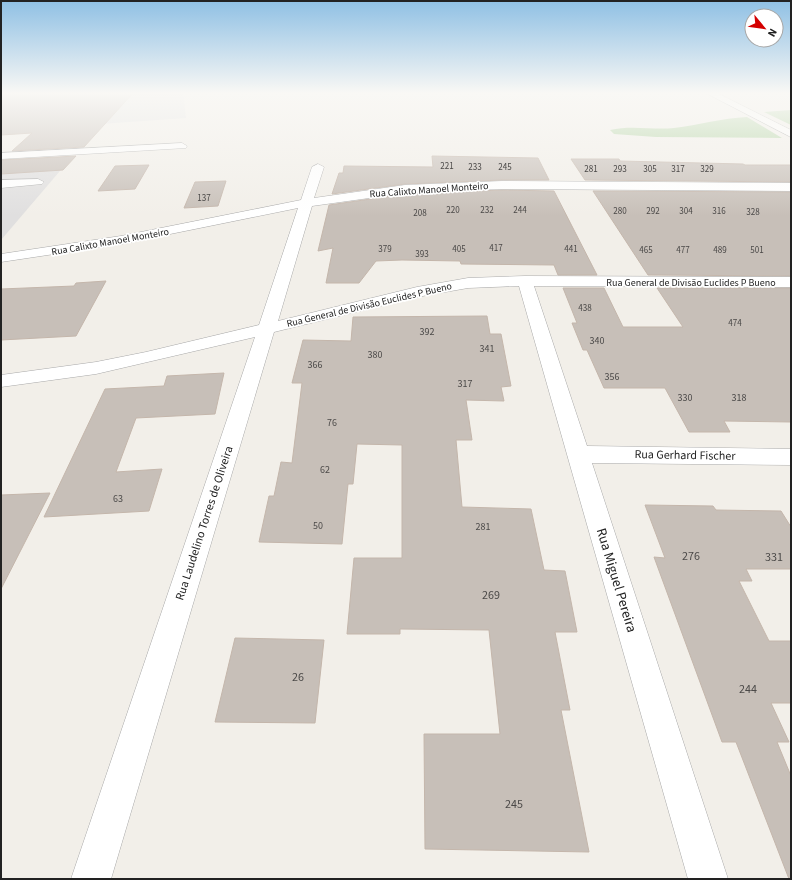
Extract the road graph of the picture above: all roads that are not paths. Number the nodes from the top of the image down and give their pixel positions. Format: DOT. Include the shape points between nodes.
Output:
graph roads {
  1 [pos="182,146"];
  2 [pos="1,156"];
  3 [pos="318,166"];
  4 [pos="38,182"];
  5 [pos="1,184"];
  6 [pos="791,187"];
  7 [pos="306,203"];
  8 [pos="1,258"];
  9 [pos="525,281"];
  10 [pos="791,282"];
  11 [pos="267,327"];
  12 [pos="1,381"];
  13 [pos="578,454"];
  14 [pos="791,457"];
  15 [pos="91,879"];
  16 [pos="708,879"];
  1 -- 2 [label="street"];
  3 -- 7 [label="street, Rua Laudelino Torres de Oliveira"];
  4 -- 5 [label="street"];
  6 -- 7 [label="street, Rua Calixto Manoel Monteiro" via="452,186 385,191"];
  7 -- 8 [label="street, Rua Calixto Manoel Monteiro" via="121,240"];
  7 -- 11 [label="street, Rua Laudelino Torres de Oliveira"];
  9 -- 10 [label="street, Rua General de Divisão Euclides P Bueno"];
  9 -- 11 [label="street, Rua General de Divisão Euclides P Bueno" via="491,281 445,286"];
  9 -- 13 [label="street, Rua Miguel Pereira"];
  11 -- 12 [label="street, Rua General de Divisão Euclides P Bueno" via="146,358 96,368"];
  11 -- 15 [label="street, Rua Laudelino Torres de Oliveira"];
  13 -- 14 [label="street, Rua Gerhard Fischer"];
  13 -- 16 [label="street, Rua Miguel Pereira"];
}
